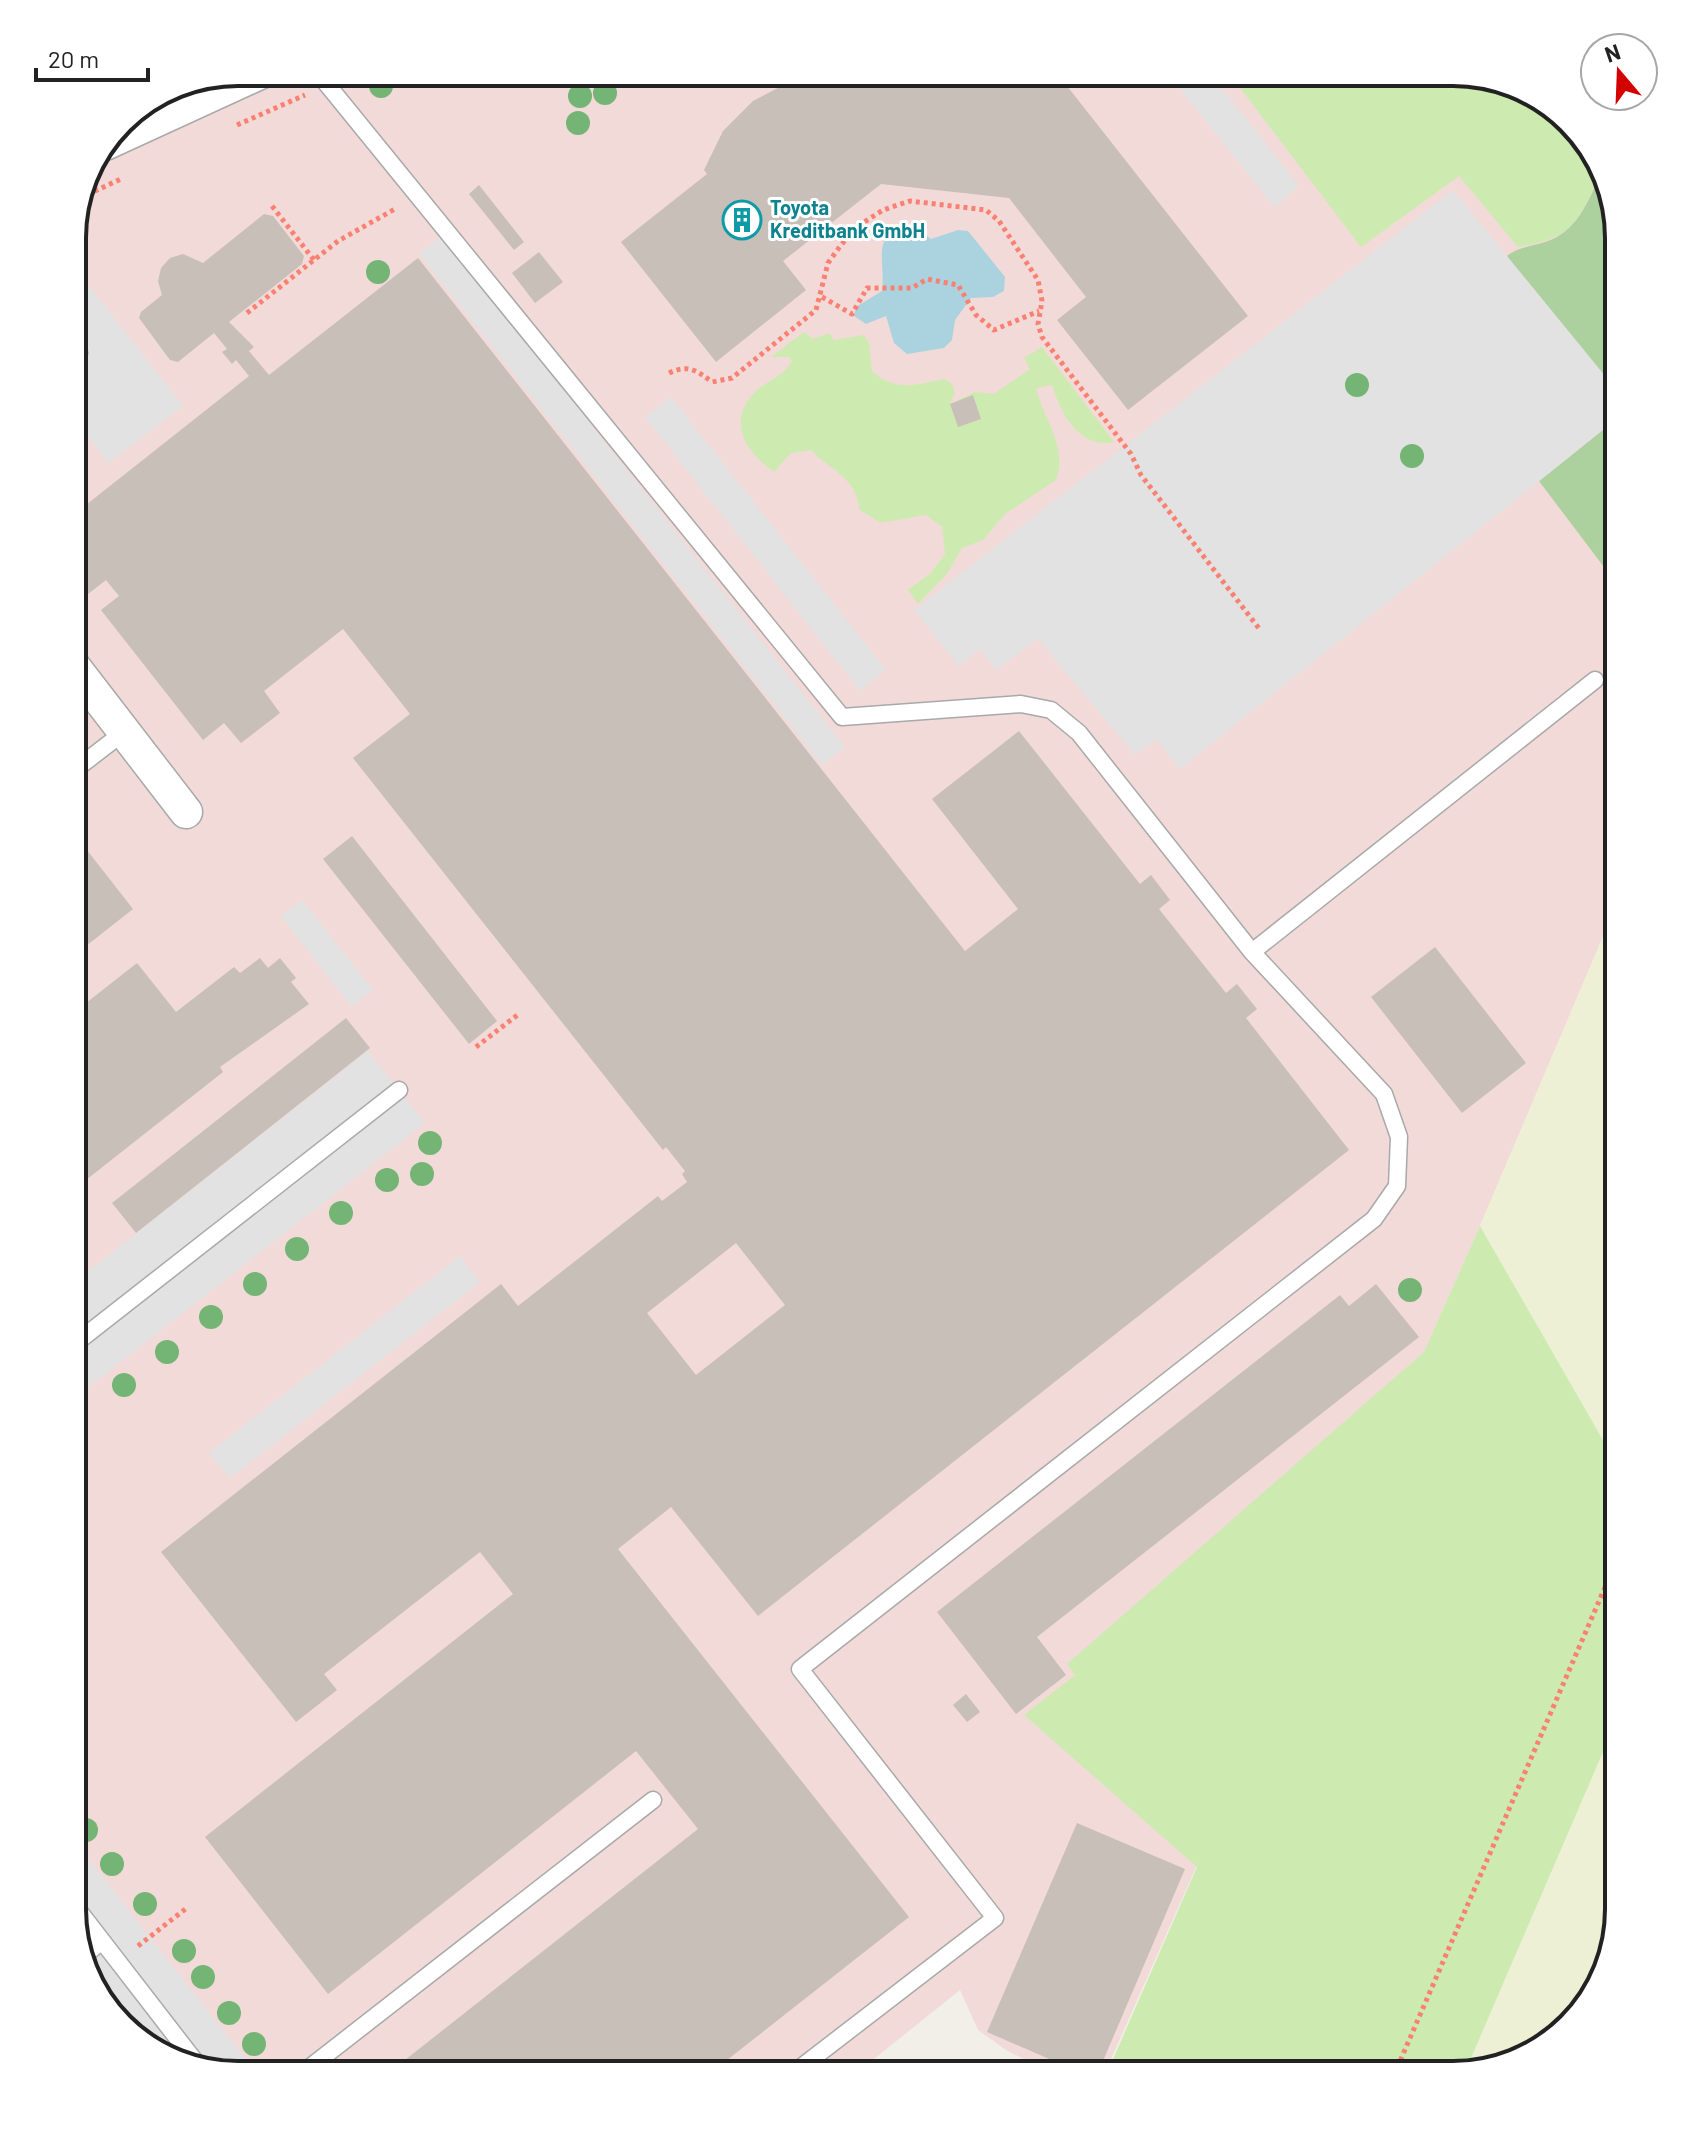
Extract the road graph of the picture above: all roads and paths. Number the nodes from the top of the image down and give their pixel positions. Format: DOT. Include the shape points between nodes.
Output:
graph roads {
  1 [pos="231,86"];
  2 [pos="309,86"];
  3 [pos="328,86"];
  4 [pos="229,129"];
  5 [pos="129,133"];
  6 [pos="134,173"];
  7 [pos="94,192"];
  8 [pos="416,197"];
  9 [pos="272,206"];
  10 [pos="314,260"];
  11 [pos="822,297"];
  12 [pos="1040,311"];
  13 [pos="247,313"];
  14 [pos="669,373"];
  15 [pos="1261,631"];
  16 [pos="1595,680"];
  17 [pos="86,682"];
  18 [pos="124,732"];
  19 [pos="86,761"];
  20 [pos="186,812"];
  21 [pos="1252,952"];
  22 [pos="520,1013"];
  23 [pos="476,1047"];
  24 [pos="399,1090"];
  25 [pos="86,1335"];
  26 [pos="1605,1587"];
  27 [pos="653,1800"];
  28 [pos="188,1907"];
  29 [pos="87,1921"];
  30 [pos="102,1941"];
  31 [pos="92,1949"];
  32 [pos="118,1961"];
  33 [pos="189,2053"];
  34 [pos="318,2061"];
  35 [pos="809,2061"];
  36 [pos="1400,2061"];
  1 -- 5 [label="street"];
  2 -- 4 [label="path"];
  3 -- 8 [label="lane"];
  6 -- 7 [label="path"];
  8 -- 10 [label="path"];
  8 -- 21 [label="lane" via="842,717 1021,704 1051,710 1079,733"];
  9 -- 10 [label="path"];
  10 -- 13 [label="path"];
  11 -- 12 [label="path" via="852,314 867,288 912,288 927,279 958,285 976,315 994,330"];
  11 -- 12 [label="path" via="828,263 858,226 910,201 986,210 1038,280"];
  11 -- 14 [label="path" via="816,310 732,378 712,382 683,367"];
  12 -- 15 [label="path" via="1042,337"];
  16 -- 21 [label="lane"];
  17 -- 18 [label="street"];
  18 -- 19 [label="lane"];
  18 -- 20 [label="street"];
  21 -- 35 [label="lane" via="1384,1094 1399,1137 1397,1186 1374,1219 800,1669 995,1918"];
  22 -- 23 [label="path"];
  24 -- 25 [label="lane"];
  26 -- 36 [label="path"];
  27 -- 34 [label="lane"];
  28 -- 32 [label="path"];
  29 -- 30 [label="lane"];
  30 -- 31 [label="lane"];
  30 -- 32 [label="lane"];
  32 -- 33 [label="lane"];
}
